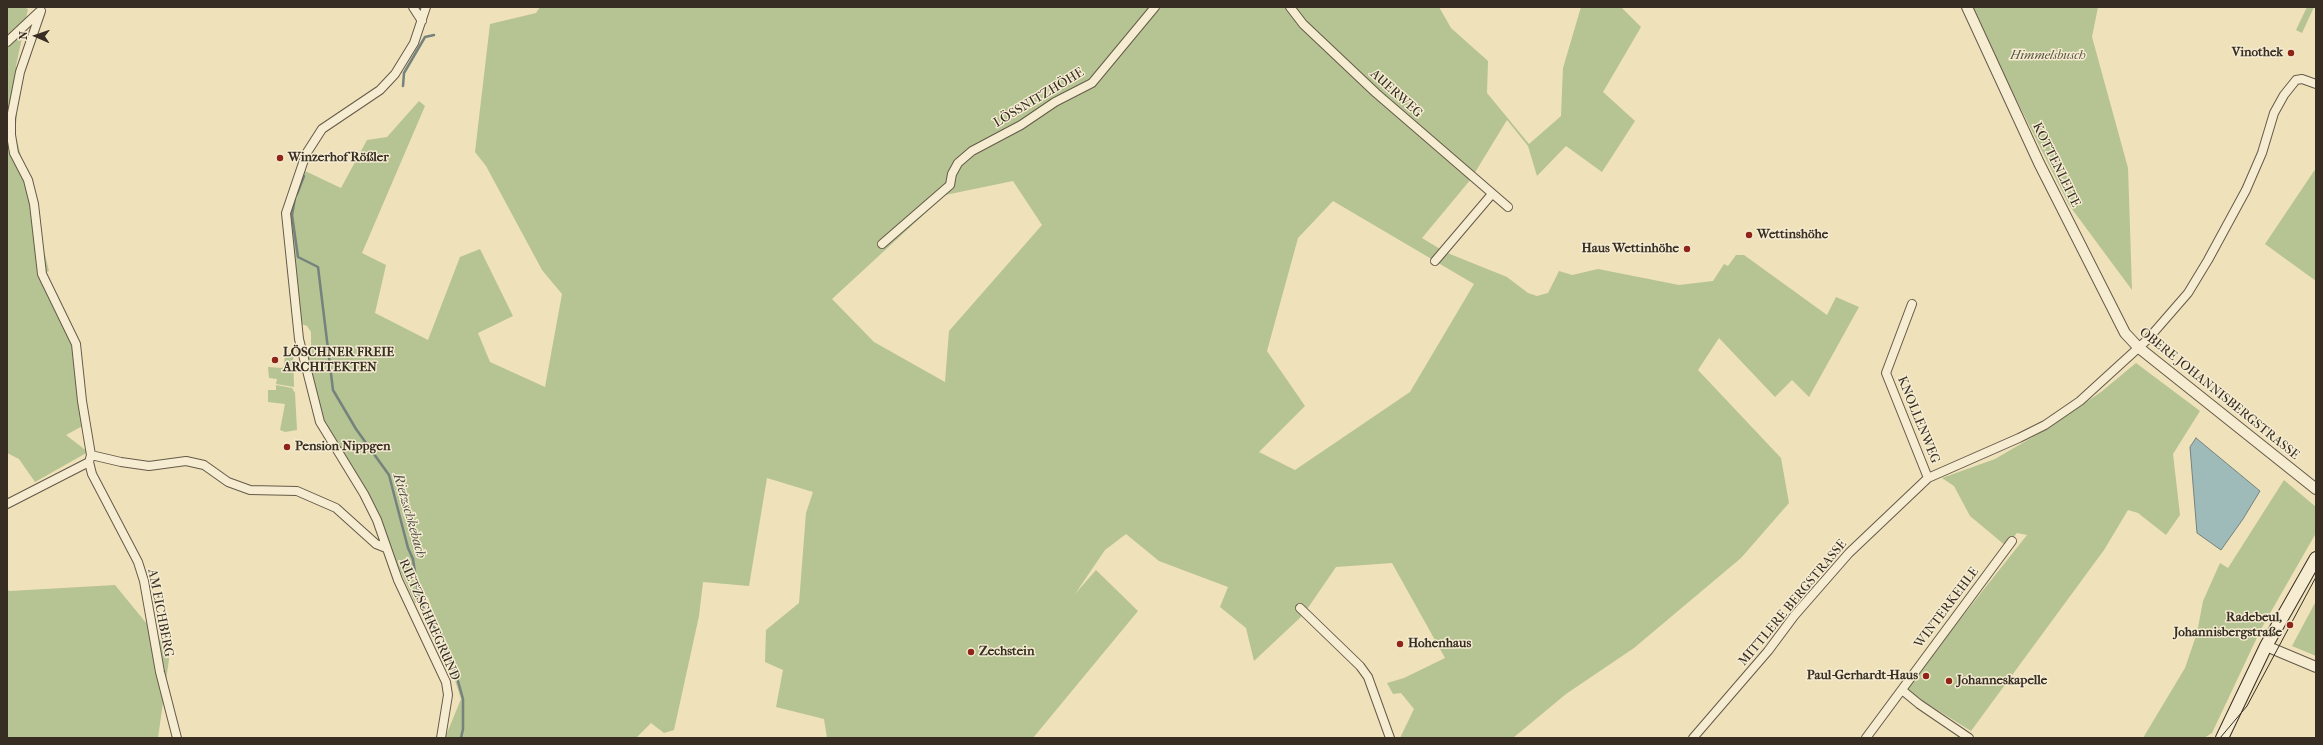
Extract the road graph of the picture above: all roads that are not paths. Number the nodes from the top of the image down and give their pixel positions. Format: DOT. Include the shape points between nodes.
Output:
graph roads {
  1 [pos="413,7"];
  2 [pos="426,7"];
  3 [pos="1155,7"];
  4 [pos="1290,7"];
  5 [pos="1967,7"];
  6 [pos="42,9"];
  7 [pos="422,21"];
  8 [pos="7,42"];
  9 [pos="2316,84"];
  10 [pos="1492,194"];
  11 [pos="1508,207"];
  12 [pos="882,244"];
  13 [pos="1435,261"];
  14 [pos="1912,304"];
  15 [pos="2125,333"];
  16 [pos="2138,347"];
  17 [pos="90,459"];
  18 [pos="1928,478"];
  19 [pos="2316,489"];
  20 [pos="7,504"];
  21 [pos="2012,542"];
  22 [pos="386,548"];
  23 [pos="2316,558"];
  24 [pos="1300,608"];
  25 [pos="2266,646"];
  26 [pos="2316,667"];
  27 [pos="1902,690"];
  28 [pos="177,738"];
  29 [pos="441,738"];
  30 [pos="1390,738"];
  31 [pos="1693,738"];
  32 [pos="1866,738"];
  33 [pos="1969,738"];
  34 [pos="2222,738"];
  1 -- 7 [label="street"];
  2 -- 7 [label="street, RIETZSCHKEGRUND"];
  3 -- 12 [label="street, LÖSSNITZHÖHE" via="1092,83 972,151 958,163 950,185"];
  4 -- 10 [label="street, AUERWEG" via="1302,24 1376,93"];
  5 -- 15 [label="street, KOTTENLEITE" via="2039,163"];
  6 -- 8 [label="street"];
  6 -- 17 [label="street, AM EICHBERG" via="20,72 10,135 14,153 28,180 34,204 42,274 76,344"];
  7 -- 22 [label="street, RIETZSCHKEGRUND" via="414,43 396,74 380,90 322,129 306,154 286,213 299,339 320,422 364,494 377,520"];
  9 -- 16 [label="street, MITTLERE BERGSTRASSE" via="2302,79 2296,80 2284,95 2274,113 2262,153 2246,190 2208,260 2188,293 2163,323"];
  10 -- 11 [label="street, AUERWEG"];
  10 -- 13 [label="street"];
  14 -- 18 [label="street, KNOLLENWEG" via="1886,373"];
  15 -- 16 [label="street, OBERE JOHANNISBERGSTRASSE"];
  16 -- 18 [label="street, MITTLERE BERGSTRASSE" via="2080,401 2045,425"];
  16 -- 19 [label="street, OBERE JOHANNISBERGSTRASSE"];
  17 -- 20 [label="street"];
  17 -- 22 [label="street" via="149,466 186,461 204,465 228,482 250,490 297,491 336,508 376,544"];
  17 -- 28 [label="street, AM EICHBERG" via="98,489 138,562 144,581 160,672"];
  18 -- 31 [label="street, MITTLERE BERGSTRASSE" via="1850,553 1799,610 1768,651"];
  21 -- 27 [label="street, WINTERKEHLE"];
  22 -- 29 [label="street, RIETZSCHKEGRUND" via="398,580 446,682 448,694"];
  23 -- 25 [label="main road"];
  24 -- 30 [label="street" via="1360,666 1368,677"];
  25 -- 26 [label="street"];
  25 -- 34 [label="main road"];
  27 -- 32 [label="street, WINTERKEHLE"];
  27 -- 33 [label="street"];
}
